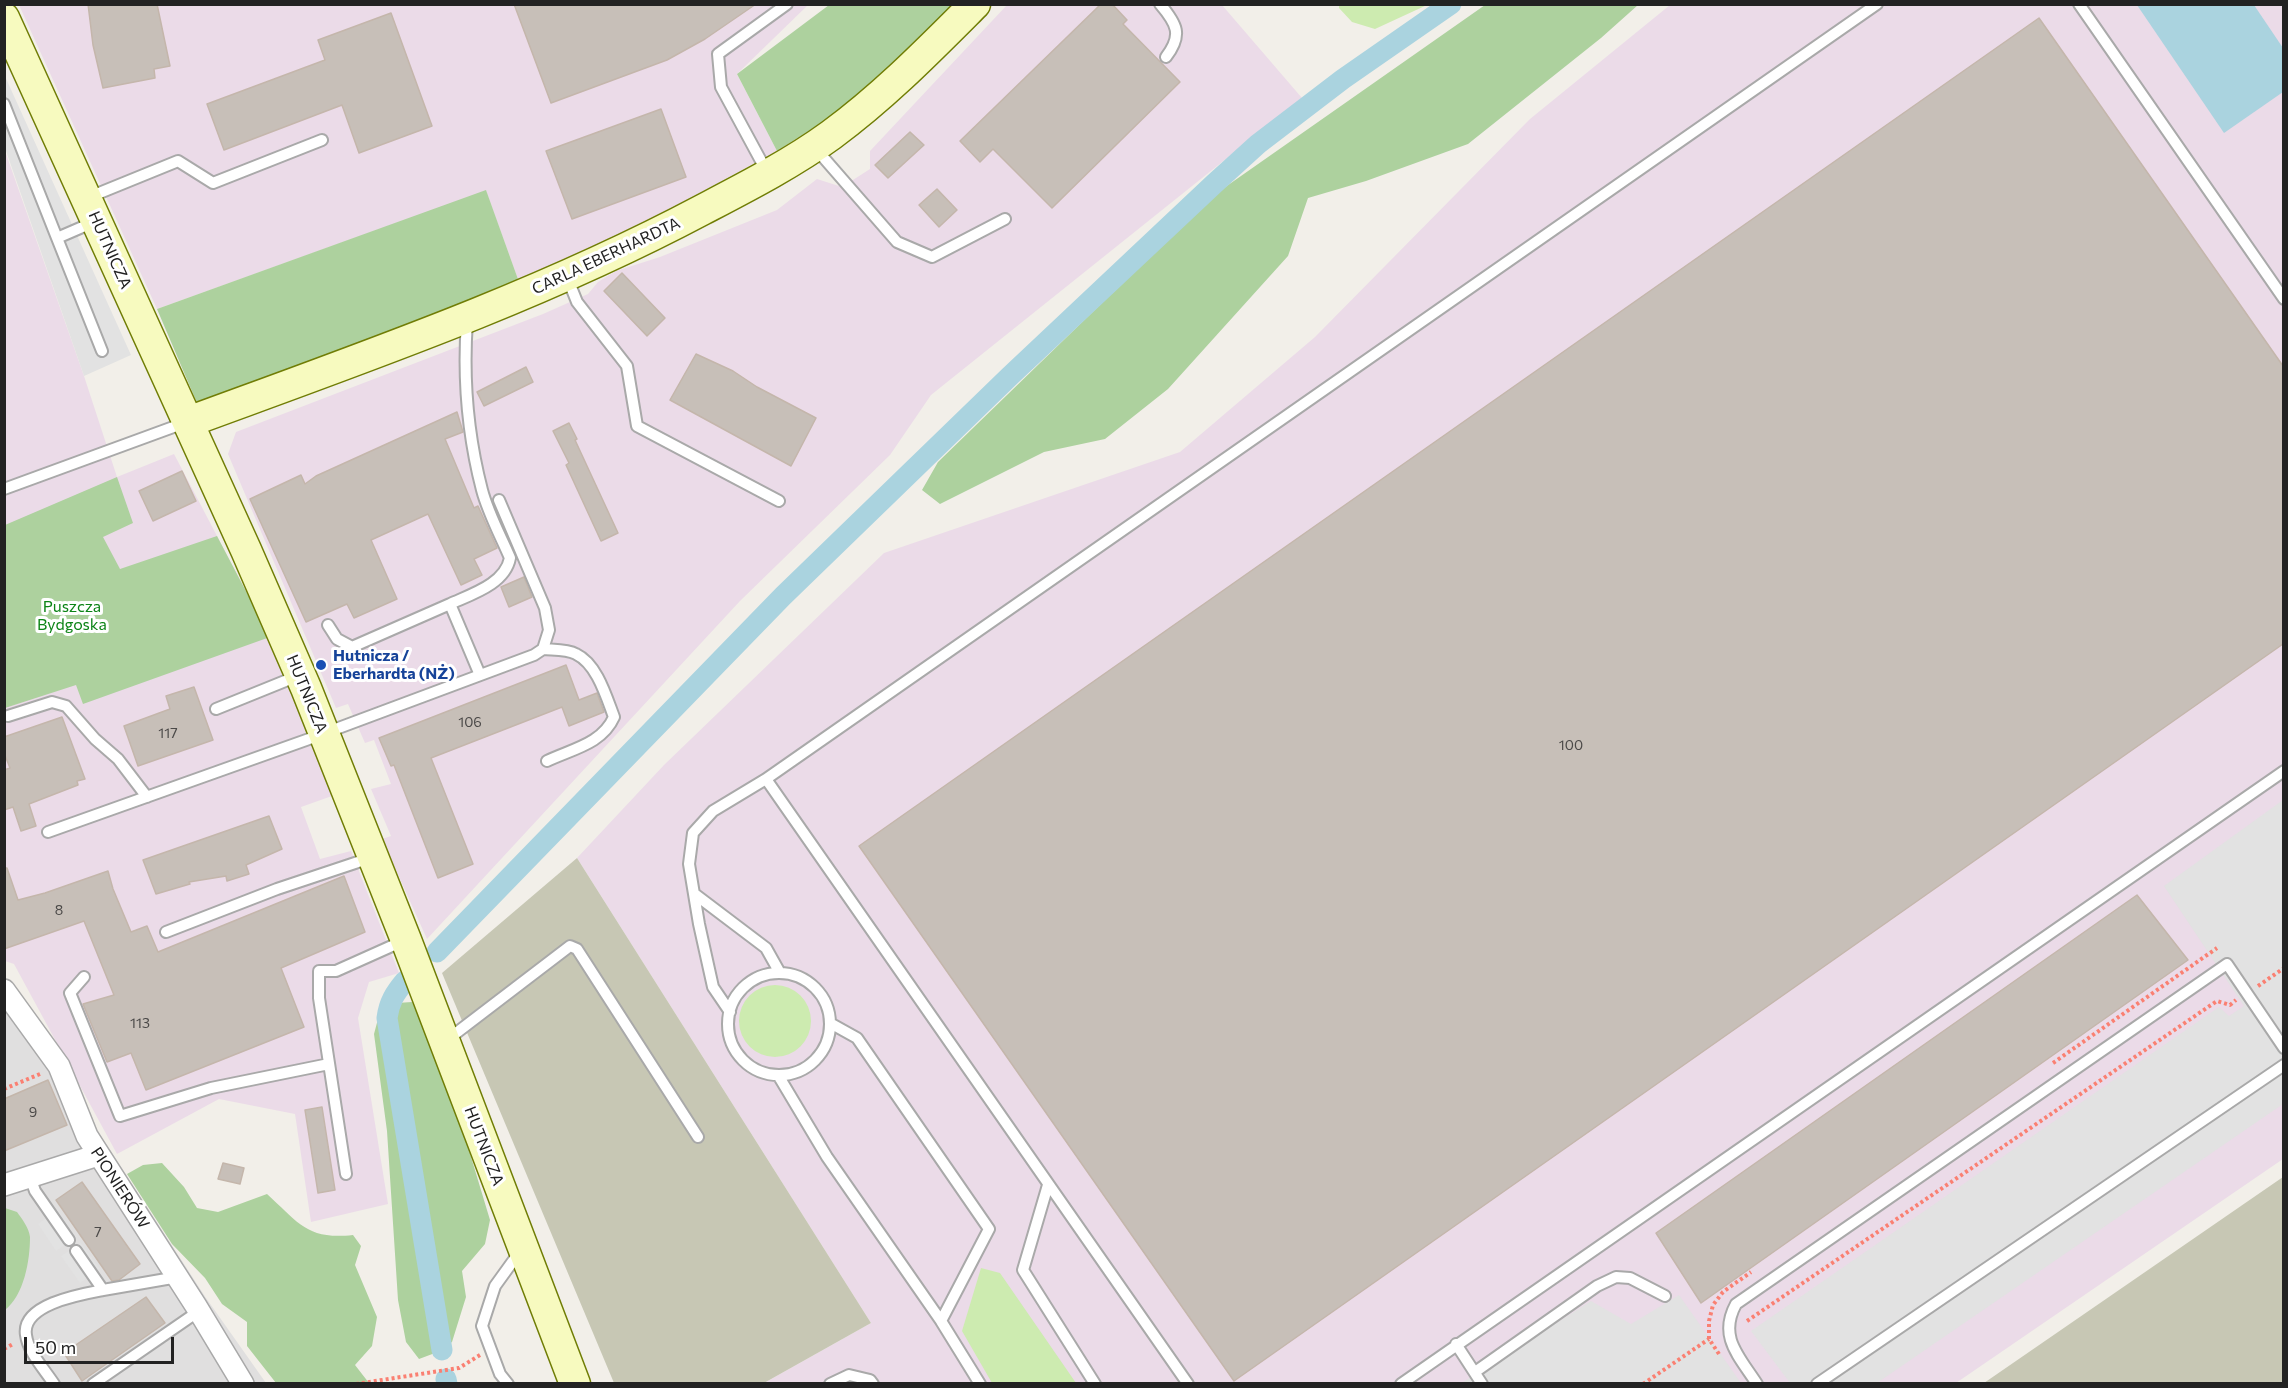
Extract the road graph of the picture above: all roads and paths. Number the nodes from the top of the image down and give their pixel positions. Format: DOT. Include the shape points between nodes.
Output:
graph roads {
  1 [pos="787,4"];
  2 [pos="975,4"];
  3 [pos="1160,4"];
  4 [pos="1877,4"];
  5 [pos="2079,4"];
  6 [pos="4,18"];
  7 [pos="1166,57"];
  8 [pos="4,104"];
  9 [pos="322,141"];
  10 [pos="814,146"];
  11 [pos="769,174"];
  12 [pos="92,209"];
  13 [pos="1005,219"];
  14 [pos="57,238"];
  15 [pos="567,276"];
  16 [pos="2283,299"];
  17 [pos="467,316"];
  18 [pos="102,351"];
  19 [pos="188,422"];
  20 [pos="4,489"];
  21 [pos="499,500"];
  22 [pos="779,501"];
  23 [pos="450,604"];
  24 [pos="328,625"];
  25 [pos="543,649"];
  26 [pos="300,675"];
  27 [pos="480,675"];
  28 [pos="216,709"];
  29 [pos="8,716"];
  30 [pos="324,734"];
  31 [pos="547,760"];
  32 [pos="2283,771"];
  33 [pos="766,778"];
  34 [pos="147,797"];
  35 [pos="48,832"];
  36 [pos="373,857"];
  37 [pos="696,895"];
  38 [pos="165,932"];
  39 [pos="406,940"];
  40 [pos="2283,968"];
  41 [pos="780,973"];
  42 [pos="84,977"];
  43 [pos="4,990"];
  44 [pos="2247,993"];
  45 [pos="730,1012"];
  46 [pos="830,1023"];
  47 [pos="445,1042"];
  48 [pos="2283,1048"];
  49 [pos="329,1064"];
  50 [pos="2283,1065"];
  51 [pos="59,1066"];
  52 [pos="778,1075"];
  53 [pos="4,1089"];
  54 [pos="698,1137"];
  55 [pos="98,1155"];
  56 [pos="346,1174"];
  57 [pos="30,1177"];
  58 [pos="4,1185"];
  59 [pos="1048,1185"];
  60 [pos="69,1240"];
  61 [pos="523,1248"];
  62 [pos="75,1251"];
  63 [pos="178,1277"];
  64 [pos="103,1290"];
  65 [pos="1665,1296"];
  66 [pos="199,1311"];
  67 [pos="941,1321"];
  68 [pos="1747,1321"];
  69 [pos="1709,1339"];
  70 [pos="1456,1344"];
  71 [pos="491,1348"];
  72 [pos="1475,1372"];
  73 [pos="54,1383"];
  74 [pos="93,1383"];
  75 [pos="243,1383"];
  76 [pos="356,1383"];
  77 [pos="508,1383"];
  78 [pos="575,1383"];
  79 [pos="830,1383"];
  80 [pos="873,1383"];
  81 [pos="980,1383"];
  82 [pos="1095,1383"];
  83 [pos="1188,1383"];
  84 [pos="1401,1383"];
  85 [pos="1482,1383"];
  86 [pos="1642,1383"];
  87 [pos="1757,1383"];
  88 [pos="1817,1383"];
  1 -- 11 [label="lane" via="718,54 721,87"];
  2 -- 10 [label="street, CARLA EBERHARDTA" via="889,90"];
  3 -- 7 [label="lane" via="1176,29 1175,45"];
  4 -- 33 [label="lane"];
  5 -- 16 [label="lane"];
  6 -- 12 [label="street, HUTNICZA" via="16,55"];
  8 -- 14 [label="lane"];
  9 -- 12 [label="lane" via="213,183 178,161"];
  10 -- 11 [label="street, CARLA EBERHARDTA"];
  10 -- 13 [label="lane" via="897,242 932,257"];
  11 -- 15 [label="street, CARLA EBERHARDTA" via="644,241"];
  12 -- 14 [label="lane"];
  12 -- 19 [label="street, HUTNICZA"];
  14 -- 18 [label="lane"];
  15 -- 17 [label="street, CARLA EBERHARDTA"];
  15 -- 22 [label="lane" via="577,302 627,366 637,426"];
  17 -- 19 [label="street, CARLA EBERHARDTA"];
  17 -- 23 [label="lane" via="464,361 482,492 510,558 501,577"];
  19 -- 20 [label="lane"];
  19 -- 26 [label="street, HUTNICZA"];
  21 -- 25 [label="lane" via="545,608 549,630"];
  23 -- 24 [label="lane" via="352,647 337,639"];
  23 -- 27 [label="lane"];
  25 -- 27 [label="lane"];
  25 -- 31 [label="lane" via="574,652 585,659 614,717 597,739"];
  26 -- 28 [label="lane"];
  26 -- 30 [label="street, HUTNICZA"];
  27 -- 30 [label="lane"];
  29 -- 34 [label="lane" via="52,702 66,706 118,759"];
  30 -- 34 [label="lane"];
  30 -- 36 [label="street, HUTNICZA"];
  32 -- 70 [label="lane"];
  33 -- 37 [label="lane" via="713,811 693,833 689,864"];
  33 -- 59 [label="lane"];
  34 -- 35 [label="lane"];
  36 -- 38 [label="lane"];
  36 -- 39 [label="street, HUTNICZA"];
  37 -- 41 [label="lane" via="766,948"];
  37 -- 45 [label="lane" via="713,987"];
  39 -- 47 [label="street, HUTNICZA"];
  39 -- 49 [label="lane" via="336,971 319,971"];
  40 -- 44 [label="path"];
  41 -- 45 [label="lane" via="748,984 736,997"];
  41 -- 46 [label="lane" via="797,976 812,985 823,998"];
  42 -- 49 [label="lane" via="70,993 120,1116 211,1088"];
  43 -- 51 [label="street, PIONIERÓW"];
  44 -- 48 [label="lane"];
  44 -- 68 [label="path" via="2230,1005 2217,1000"];
  44 -- 87 [label="lane" via="2227,964 1736,1304 1727,1330 1734,1349"];
  45 -- 52 [label="lane" via="728,1029 741,1058 753,1068"];
  46 -- 52 [label="lane" via="825,1048 814,1062 801,1071"];
  46 -- 67 [label="lane" via="857,1038 989,1229"];
  47 -- 54 [label="lane" via="570,946 577,949"];
  47 -- 61 [label="street, HUTNICZA"];
  49 -- 56 [label="lane"];
  50 -- 88 [label="lane"];
  51 -- 53 [label="path"];
  51 -- 55 [label="street, PIONIERÓW" via="78,1118"];
  52 -- 67 [label="lane" via="827,1157"];
  55 -- 57 [label="street"];
  55 -- 63 [label="street, PIONIERÓW"];
  57 -- 58 [label="street"];
  57 -- 60 [label="lane" via="35,1191"];
  59 -- 82 [label="lane" via="1023,1270"];
  59 -- 83 [label="lane"];
  61 -- 71 [label="lane" via="495,1286 482,1326"];
  61 -- 78 [label="street, HUTNICZA"];
  62 -- 64 [label="lane"];
  63 -- 64 [label="lane"];
  63 -- 66 [label="street, PIONIERÓW"];
  64 -- 73 [label="lane" via="57,1301 27,1323 30,1346"];
  65 -- 72 [label="lane" via="1630,1278 1616,1277 1597,1286"];
  66 -- 74 [label="lane"];
  66 -- 75 [label="street, PIONIERÓW"];
  67 -- 81 [label="lane"];
  69 -- 86 [label="path"];
  70 -- 72 [label="lane"];
  70 -- 84 [label="lane"];
  71 -- 76 [label="path" via="459,1368"];
  71 -- 77 [label="lane" via="500,1374"];
  72 -- 85 [label="lane"];
  79 -- 80 [label="lane" via="849,1375"];
}
